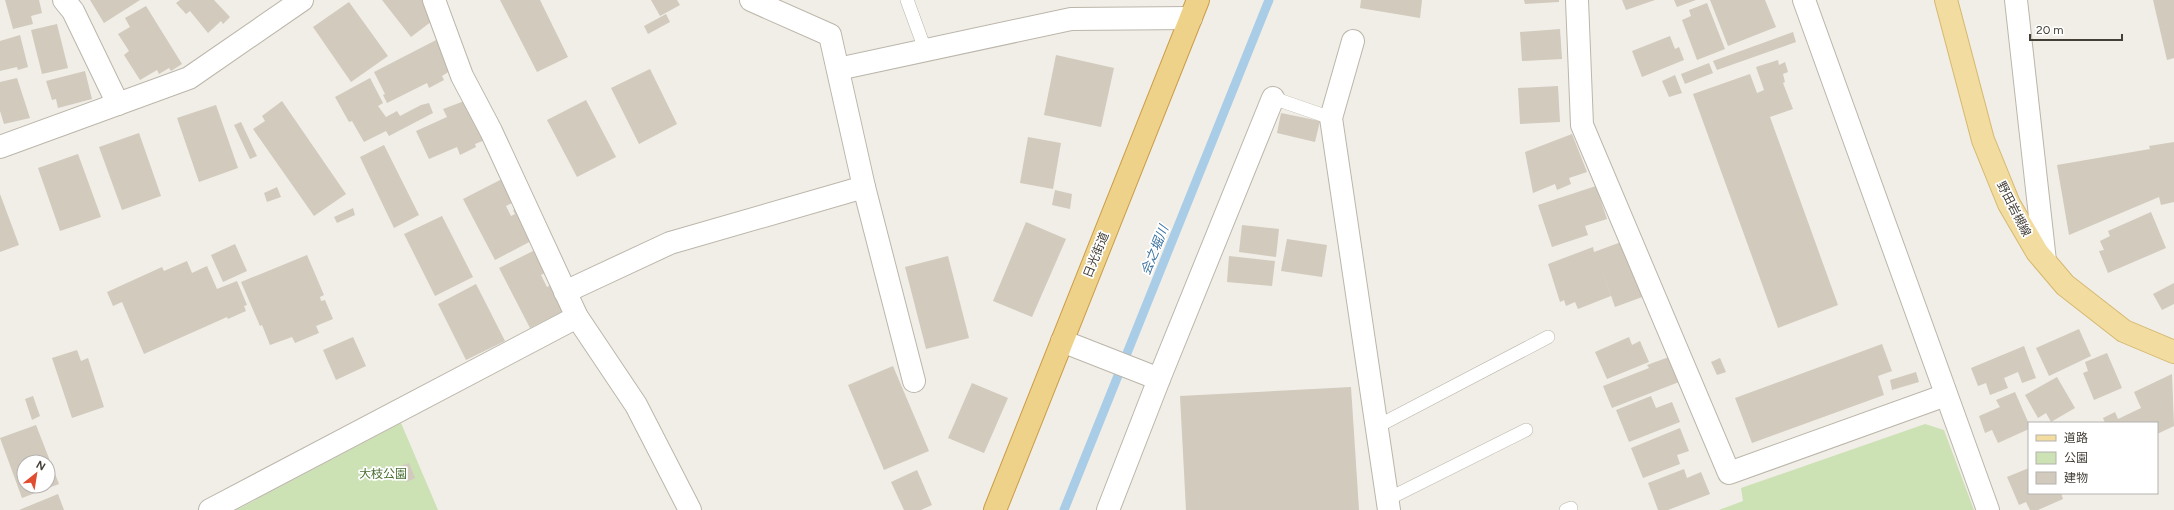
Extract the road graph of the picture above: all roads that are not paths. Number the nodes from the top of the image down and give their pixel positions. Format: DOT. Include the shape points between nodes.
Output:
graph roads {
  1 [pos="64,0"];
  2 [pos="302,0"];
  3 [pos="434,0"];
  4 [pos="751,0"];
  5 [pos="907,0"];
  6 [pos="1577,0"];
  7 [pos="1804,0"];
  8 [pos="1946,0"];
  9 [pos="2016,0"];
  10 [pos="1194,9"];
  11 [pos="1353,40"];
  12 [pos="926,52"];
  13 [pos="838,69"];
  14 [pos="1272,98"];
  15 [pos="118,104"];
  16 [pos="1331,118"];
  17 [pos="0,147"];
  18 [pos="864,187"];
  19 [pos="2045,261"];
  20 [pos="565,292"];
  21 [pos="577,317"];
  22 [pos="1548,337"];
  23 [pos="1062,341"];
  24 [pos="2174,352"];
  25 [pos="1153,376"];
  26 [pos="914,381"];
  27 [pos="1946,395"];
  28 [pos="1378,426"];
  29 [pos="1526,430"];
  30 [pos="1388,505"];
  31 [pos="210,510"];
  32 [pos="690,510"];
  33 [pos="995,510"];
  34 [pos="1108,510"];
  35 [pos="1988,510"];
  1 -- 15 [label="street" via="74,11"];
  2 -- 15 [label="street" via="189,78"];
  3 -- 20 [label="street" via="462,76 491,131"];
  4 -- 13 [label="street" via="830,35"];
  5 -- 12 [label="lane"];
  6 -- 27 [label="street" via="1582,125 1729,473"];
  7 -- 27 [label="street"];
  8 -- 19 [label="main road, 野田岩槻線" via="1983,140 2009,204"];
  9 -- 19 [label="street"];
  10 -- 12 [label="street" via="1071,19"];
  10 -- 23 [label="highway, 日光街道"];
  11 -- 16 [label="street"];
  12 -- 13 [label="street"];
  13 -- 18 [label="street"];
  14 -- 16 [label="lane"];
  14 -- 25 [label="street"];
  15 -- 17 [label="street"];
  16 -- 28 [label="street"];
  18 -- 20 [label="street" via="670,243"];
  18 -- 26 [label="street"];
  19 -- 24 [label="main road, 野田岩槻線" via="2065,285 2124,331"];
  20 -- 21 [label="street"];
  21 -- 31 [label="street"];
  21 -- 32 [label="street" via="636,405"];
  22 -- 28 [label="lane"];
  23 -- 25 [label="street"];
  23 -- 33 [label="highway, 日光街道"];
  25 -- 34 [label="street"];
  27 -- 35 [label="street"];
  28 -- 30 [label="street"];
  29 -- 30 [label="lane"];
}
